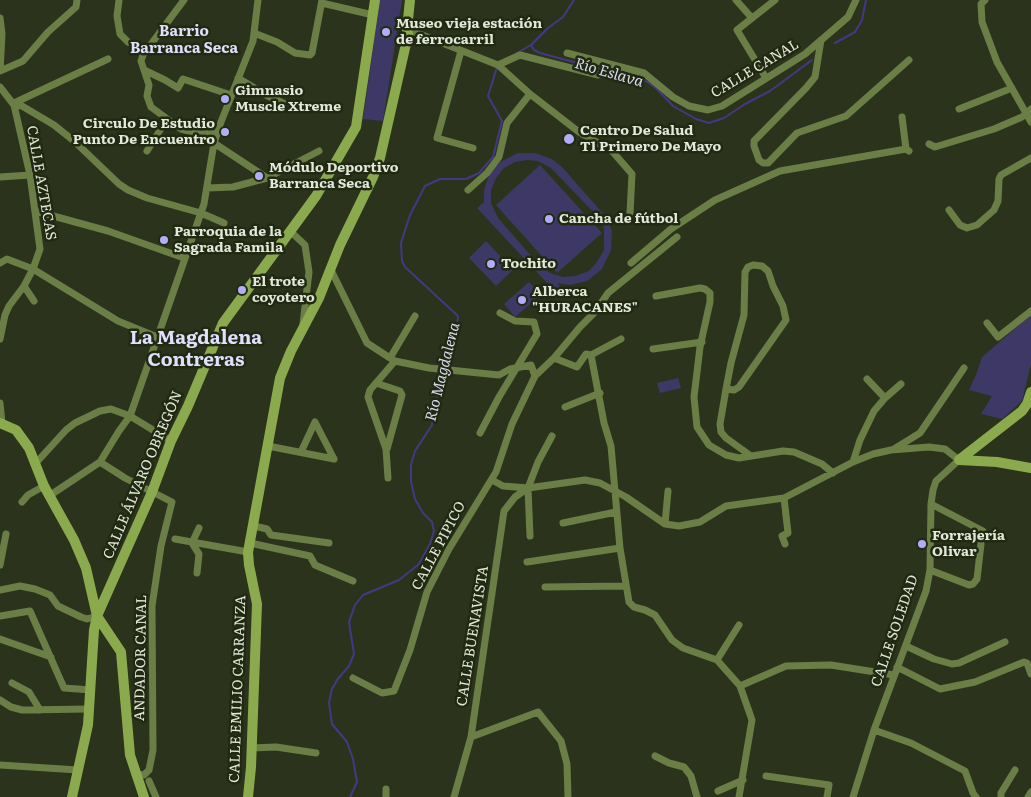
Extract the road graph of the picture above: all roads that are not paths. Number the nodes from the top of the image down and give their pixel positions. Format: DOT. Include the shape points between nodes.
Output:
graph roads {
  1 [pos="76,0"];
  2 [pos="119,0"];
  3 [pos="184,0"];
  4 [pos="258,0"];
  5 [pos="375,0"];
  6 [pos="410,0"];
  7 [pos="736,0"];
  8 [pos="775,0"];
  9 [pos="856,0"];
  10 [pos="985,0"];
  11 [pos="322,1"];
  12 [pos="373,15"];
  13 [pos="751,17"];
  14 [pos="0,18"];
  15 [pos="407,29"];
  16 [pos="254,33"];
  17 [pos="821,40"];
  18 [pos="128,42"];
  19 [pos="461,51"];
  20 [pos="567,53"];
  21 [pos="108,59"];
  22 [pos="909,60"];
  23 [pos="498,65"];
  24 [pos="144,70"];
  25 [pos="0,71"];
  26 [pos="598,75"];
  27 [pos="238,78"];
  28 [pos="766,78"];
  29 [pos="0,87"];
  30 [pos="1012,88"];
  31 [pos="530,94"];
  32 [pos="231,96"];
  33 [pos="283,103"];
  34 [pos="14,104"];
  35 [pos="959,109"];
  36 [pos="1028,111"];
  37 [pos="902,117"];
  38 [pos="167,119"];
  39 [pos="1031,122"];
  40 [pos="217,134"];
  41 [pos="214,143"];
  42 [pos="929,144"];
  43 [pos="473,148"];
  44 [pos="147,151"];
  45 [pos="319,152"];
  46 [pos="1031,158"];
  47 [pos="30,175"];
  48 [pos="0,177"];
  49 [pos="267,178"];
  50 [pos="207,188"];
  51 [pos="468,190"];
  52 [pos="949,210"];
  53 [pos="36,211"];
  54 [pos="201,213"];
  55 [pos="630,213"];
  56 [pos="224,223"];
  57 [pos="290,231"];
  58 [pos="678,237"];
  59 [pos="184,258"];
  60 [pos="0,263"];
  61 [pos="631,263"];
  62 [pos="33,269"];
  63 [pos="331,270"];
  64 [pos="24,286"];
  65 [pos="656,296"];
  66 [pos="34,301"];
  67 [pos="1031,311"];
  68 [pos="500,313"];
  69 [pos="415,316"];
  70 [pos="2,319"];
  71 [pos="987,323"];
  72 [pos="302,329"];
  73 [pos="157,337"];
  74 [pos="0,339"];
  75 [pos="622,340"];
  76 [pos="702,342"];
  77 [pos="653,349"];
  78 [pos="591,355"];
  79 [pos="554,358"];
  80 [pos="392,359"];
  81 [pos="516,367"];
  82 [pos="964,368"];
  83 [pos="535,376"];
  84 [pos="868,379"];
  85 [pos="376,383"];
  86 [pos="902,384"];
  87 [pos="726,389"];
  88 [pos="1031,392"];
  89 [pos="600,393"];
  90 [pos="885,398"];
  91 [pos="0,403"];
  92 [pos="565,407"];
  93 [pos="130,416"];
  94 [pos="1,423"];
  95 [pos="480,433"];
  96 [pos="552,436"];
  97 [pos="171,441"];
  98 [pos="268,446"];
  99 [pos="386,449"];
  100 [pos="892,450"];
  101 [pos="301,452"];
  102 [pos="751,456"];
  103 [pos="959,460"];
  104 [pos="100,462"];
  105 [pos="853,462"];
  106 [pos="35,464"];
  107 [pos="1031,468"];
  108 [pos="833,473"];
  109 [pos="388,478"];
  110 [pos="492,480"];
  111 [pos="528,488"];
  112 [pos="614,490"];
  113 [pos="46,491"];
  114 [pos="668,491"];
  115 [pos="152,492"];
  116 [pos="784,498"];
  117 [pos="22,502"];
  118 [pos="931,504"];
  119 [pos="616,512"];
  120 [pos="563,523"];
  121 [pos="665,524"];
  122 [pos="254,526"];
  123 [pos="199,528"];
  124 [pos="983,531"];
  125 [pos="6,534"];
  126 [pos="530,536"];
  127 [pos="174,538"];
  128 [pos="192,543"];
  129 [pos="330,543"];
  130 [pos="785,544"];
  131 [pos="981,544"];
  132 [pos="249,548"];
  133 [pos="620,548"];
  134 [pos="527,562"];
  135 [pos="0,566"];
  136 [pos="930,570"];
  137 [pos="197,573"];
  138 [pos="353,581"];
  139 [pos="625,586"];
  140 [pos="545,587"];
  141 [pos="0,590"];
  142 [pos="0,616"];
  143 [pos="96,616"];
  144 [pos="739,625"];
  145 [pos="0,639"];
  146 [pos="1005,642"];
  147 [pos="906,646"];
  148 [pos="51,658"];
  149 [pos="717,660"];
  150 [pos="896,671"];
  151 [pos="1031,674"];
  152 [pos="353,678"];
  153 [pos="12,683"];
  154 [pos="740,686"];
  155 [pos="91,690"];
  156 [pos="0,700"];
  157 [pos="89,709"];
  158 [pos="40,710"];
  159 [pos="874,730"];
  160 [pos="471,738"];
  161 [pos="250,748"];
  162 [pos="316,753"];
  163 [pos="655,756"];
  164 [pos="0,765"];
  165 [pos="78,770"];
  166 [pos="1014,770"];
  167 [pos="135,774"];
  168 [pos="766,776"];
  169 [pos="743,780"];
  170 [pos="149,781"];
  171 [pos="386,789"];
  172 [pos="718,791"];
  173 [pos="1031,792"];
  174 [pos="72,797"];
  175 [pos="144,797"];
  176 [pos="156,797"];
  177 [pos="248,797"];
  178 [pos="386,797"];
  179 [pos="454,797"];
  180 [pos="568,797"];
  181 [pos="697,797"];
  182 [pos="739,797"];
  183 [pos="827,797"];
  184 [pos="853,797"];
  185 [pos="976,797"];
  186 [pos="1001,797"];
  187 [pos="1028,797"];
  1 -- 25 [label="street" via="76,7 23,61"];
  2 -- 18 [label="street" via="120,34"];
  3 -- 24 [label="street" via="143,55"];
  4 -- 16 [label="street"];
  5 -- 12 [label="street, CALLE ÁLVARO OBREGÓN"];
  6 -- 15 [label="street"];
  7 -- 13 [label="street"];
  8 -- 13 [label="street"];
  9 -- 17 [label="street, CALLE CANAL" via="848,17"];
  10 -- 30 [label="street" via="981,4 982,22 997,62"];
  11 -- 12 [label="street"];
  11 -- 16 [label="street" via="310,55 295,52"];
  12 -- 57 [label="street, CALLE ÁLVARO OBREGÓN" via="356,127 316,196"];
  13 -- 28 [label="street" via="737,30"];
  14 -- 25 [label="street"];
  15 -- 19 [label="street"];
  15 -- 63 [label="street" via="380,158"];
  16 -- 27 [label="street"];
  17 -- 22 [label="street" via="815,77 754,141 759,160 763,163 768,163 797,133 846,116"];
  17 -- 28 [label="street, CALLE CANAL"];
  19 -- 23 [label="street"];
  19 -- 43 [label="street" via="437,138"];
  20 -- 28 [label="street, CALLE CANAL" via="644,73 673,97 689,106 708,110 722,106"];
  21 -- 34 [label="street"];
  23 -- 26 [label="street" via="520,56"];
  23 -- 31 [label="street"];
  24 -- 32 [label="street" via="178,88 183,79"];
  24 -- 38 [label="street" via="151,108"];
  27 -- 32 [label="street"];
  27 -- 33 [label="street"];
  29 -- 34 [label="street, CALLE AZTECAS"];
  30 -- 35 [label="street"];
  30 -- 36 [label="street"];
  31 -- 51 [label="street" via="506,123 499,157"];
  31 -- 55 [label="street" via="578,132 612,150 632,174"];
  32 -- 40 [label="street"];
  34 -- 47 [label="street, CALLE AZTECAS"];
  34 -- 54 [label="street" via="54,125 128,190"];
  36 -- 39 [label="street"];
  36 -- 42 [label="street" via="994,129 935,146"];
  37 -- 61 [label="street" via="907,150 780,171 714,200 671,229"];
  38 -- 40 [label="street" via="186,131"];
  38 -- 44 [label="street"];
  40 -- 41 [label="street"];
  41 -- 49 [label="street"];
  41 -- 50 [label="street"];
  45 -- 49 [label="street"];
  46 -- 52 [label="street" via="1001,175 994,210 978,225 967,228 960,225"];
  47 -- 48 [label="street"];
  47 -- 53 [label="street, CALLE AZTECAS"];
  49 -- 50 [label="street" via="233,187"];
  50 -- 54 [label="street"];
  53 -- 59 [label="street" via="108,231"];
  53 -- 62 [label="street, CALLE AZTECAS" via="40,249"];
  54 -- 56 [label="street"];
  54 -- 59 [label="street"];
  57 -- 72 [label="street" via="305,245 309,272"];
  57 -- 97 [label="street, CALLE ÁLVARO OBREGÓN" via="223,323"];
  58 -- 79 [label="street" via="608,293"];
  59 -- 73 [label="street"];
  60 -- 62 [label="street" via="6,259"];
  62 -- 64 [label="street, CALLE AZTECAS"];
  62 -- 73 [label="street" via="118,321"];
  63 -- 72 [label="street"];
  63 -- 80 [label="street" via="367,343"];
  64 -- 66 [label="street"];
  64 -- 70 [label="street, CALLE AZTECAS"];
  65 -- 76 [label="street" via="700,288 710,293"];
  67 -- 71 [label="street" via="998,336"];
  68 -- 81 [label="street" via="515,321 534,322 536,326 537,334"];
  69 -- 80 [label="street"];
  70 -- 74 [label="street, CALLE AZTECAS"];
  72 -- 98 [label="street" via="280,378"];
  73 -- 93 [label="street"];
  75 -- 78 [label="street"];
  76 -- 77 [label="street"];
  76 -- 102 [label="street" via="694,397 697,427 709,444 726,455 738,458"];
  78 -- 79 [label="street" via="586,354 577,367"];
  78 -- 89 [label="street"];
  79 -- 83 [label="street"];
  80 -- 81 [label="street" via="429,368 499,375"];
  80 -- 85 [label="street"];
  81 -- 83 [label="street" via="532,365"];
  81 -- 95 [label="street"];
  82 -- 100 [label="street" via="920,434"];
  83 -- 110 [label="street, CALLE PIPICO" via="512,424"];
  84 -- 90 [label="street"];
  85 -- 99 [label="street" via="368,393 369,401"];
  85 -- 99 [label="street" via="400,391 402,396"];
  86 -- 90 [label="street"];
  87 -- 87 [label="street" via="744,315 745,272 753,265 762,266 768,271 786,320 739,387"];
  87 -- 102 [label="street" via="721,432"];
  88 -- 103 [label="street, CALLE SOLEDAD" via="1022,411"];
  89 -- 92 [label="street"];
  89 -- 112 [label="street" via="611,446"];
  90 -- 105 [label="street" via="860,440"];
  91 -- 94 [label="street"];
  93 -- 97 [label="street"];
  93 -- 104 [label="street"];
  93 -- 106 [label="street" via="111,409 75,422"];
  94 -- 106 [label="street" via="22,436"];
  96 -- 111 [label="street"];
  97 -- 115 [label="street, CALLE ÁLVARO OBREGÓN"];
  98 -- 101 [label="street"];
  98 -- 122 [label="street"];
  99 -- 109 [label="street"];
  100 -- 103 [label="street" via="945,449"];
  100 -- 105 [label="street"];
  101 -- 101 [label="street" via="334,459 316,422"];
  102 -- 108 [label="street" via="794,452 822,464"];
  103 -- 107 [label="street"];
  103 -- 118 [label="street, CALLE SOLEDAD" via="936,481"];
  104 -- 113 [label="street"];
  104 -- 115 [label="street"];
  105 -- 108 [label="street"];
  106 -- 113 [label="street"];
  108 -- 116 [label="street"];
  110 -- 111 [label="street" via="503,486"];
  110 -- 152 [label="street, CALLE PIPICO" via="449,549 427,592 394,691 382,693"];
  111 -- 112 [label="street" via="585,480 600,482"];
  111 -- 126 [label="street"];
  111 -- 160 [label="street, CALLE BUENAVISTA" via="515,496 504,511"];
  112 -- 119 [label="street"];
  112 -- 121 [label="street"];
  113 -- 117 [label="street" via="28,495"];
  113 -- 143 [label="street" via="86,568"];
  114 -- 121 [label="street"];
  115 -- 143 [label="street, CALLE ÁLVARO OBREGÓN"];
  115 -- 167 [label="street, ANDADOR CANAL" via="172,502 152,606 153,750 149,770 144,775"];
  116 -- 121 [label="street" via="726,506 700,522 679,526"];
  116 -- 130 [label="street" via="788,533 782,536"];
  118 -- 124 [label="street"];
  118 -- 136 [label="street, CALLE SOLEDAD"];
  119 -- 120 [label="street"];
  119 -- 133 [label="street"];
  122 -- 129 [label="street" via="267,529 271,535"];
  122 -- 132 [label="street"];
  123 -- 128 [label="street"];
  125 -- 135 [label="street"];
  127 -- 128 [label="street"];
  128 -- 132 [label="street"];
  128 -- 137 [label="street" via="199,554"];
  131 -- 136 [label="street" via="973,584"];
  132 -- 138 [label="street" via="310,556 315,565"];
  132 -- 161 [label="street, CALLE EMILIO CARRANZA" via="257,604"];
  133 -- 134 [label="street"];
  133 -- 139 [label="street"];
  136 -- 147 [label="street, CALLE SOLEDAD" via="922,604"];
  139 -- 140 [label="street"];
  139 -- 149 [label="street" via="629,602 655,616 672,640 683,648"];
  141 -- 143 [label="street" via="20,586 35,589 50,595 58,606 81,617"];
  142 -- 148 [label="street" via="30,611"];
  143 -- 155 [label="street"];
  143 -- 167 [label="street" via="120,652 130,755"];
  144 -- 149 [label="street"];
  145 -- 148 [label="street"];
  146 -- 147 [label="street" via="952,664"];
  147 -- 150 [label="street, CALLE SOLEDAD"];
  148 -- 155 [label="street" via="64,688"];
  149 -- 154 [label="street"];
  150 -- 151 [label="street" via="940,689 975,682 1024,662"];
  150 -- 154 [label="street" via="831,665 786,666"];
  150 -- 159 [label="street, CALLE SOLEDAD"];
  153 -- 158 [label="street" via="29,692"];
  154 -- 169 [label="street" via="752,720"];
  155 -- 157 [label="street"];
  156 -- 158 [label="street" via="22,710"];
  157 -- 158 [label="street"];
  157 -- 165 [label="street"];
  159 -- 184 [label="street, CALLE SOLEDAD"];
  159 -- 185 [label="street" via="965,771"];
  160 -- 179 [label="street, CALLE BUENAVISTA"];
  160 -- 180 [label="street" via="538,712 561,741 567,764"];
  161 -- 162 [label="street" via="276,747"];
  161 -- 177 [label="street, CALLE EMILIO CARRANZA"];
  163 -- 181 [label="street" via="684,767 691,776"];
  164 -- 165 [label="street"];
  165 -- 174 [label="street"];
  166 -- 186 [label="street"];
  167 -- 175 [label="street"];
  168 -- 183 [label="street" via="829,785"];
  169 -- 172 [label="street"];
  169 -- 182 [label="street"];
  170 -- 176 [label="street"];
  171 -- 178 [label="street"];
  173 -- 187 [label="street"];
}
